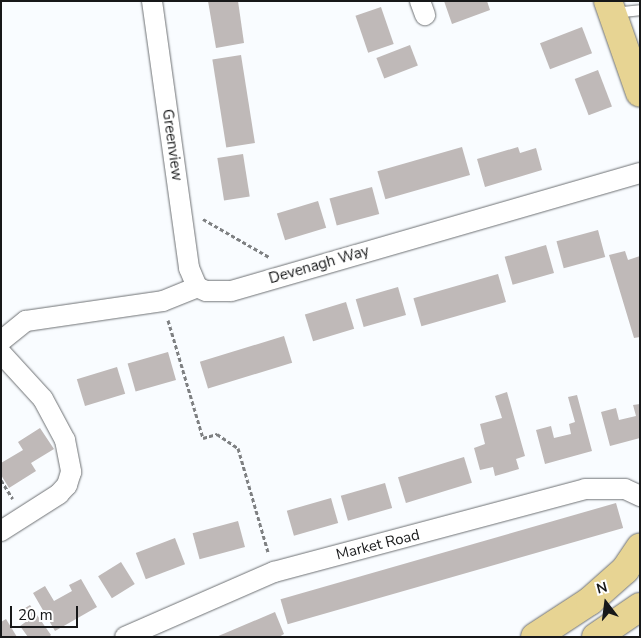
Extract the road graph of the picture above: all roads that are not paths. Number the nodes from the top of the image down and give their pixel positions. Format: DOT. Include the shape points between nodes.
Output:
graph roads {
  1 [pos="152,1"];
  2 [pos="610,7"];
  3 [pos="640,10"];
  4 [pos="640,93"];
  5 [pos="640,173"];
  6 [pos="198,287"];
  7 [pos="1,341"];
  8 [pos="1,353"];
  9 [pos="640,496"];
  10 [pos="1,531"];
  11 [pos="640,548"];
  12 [pos="640,607"];
  13 [pos="126,636"];
  14 [pos="535,637"];
  15 [pos="596,637"];
  1 -- 6 [label="street, Greenview" via="189,268"];
  2 -- 3 [label="lane"];
  2 -- 4 [label="main road"];
  5 -- 6 [label="street, Devenagh Way" via="231,291 206,291"];
  6 -- 7 [label="street" via="163,301 26,321"];
  8 -- 10 [label="street" via="43,399 65,440 71,472 67,485 59,494"];
  9 -- 13 [label="street, Market Road" via="626,489 585,489 274,572"];
  11 -- 14 [label="main road" via="625,570 590,601"];
  12 -- 15 [label="main road"];
}
